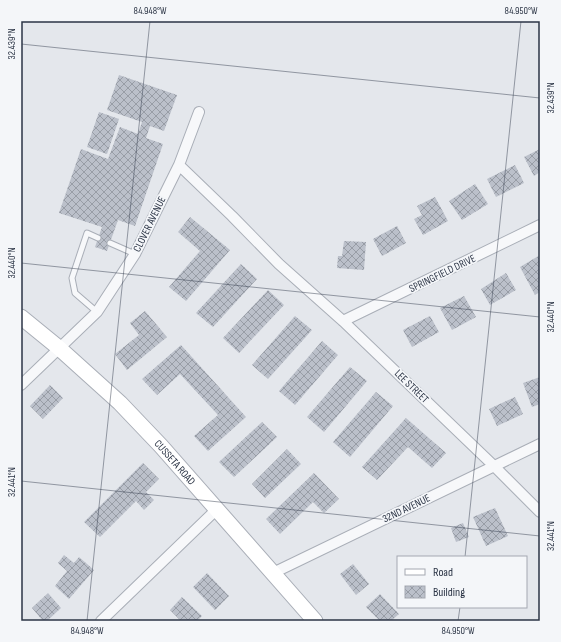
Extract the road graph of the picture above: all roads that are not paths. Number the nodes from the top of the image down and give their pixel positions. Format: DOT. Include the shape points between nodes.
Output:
graph roads {
  1 [pos="199,112"];
  2 [pos="179,165"];
  3 [pos="540,224"];
  4 [pos="98,238"];
  5 [pos="110,243"];
  6 [pos="135,254"];
  7 [pos="96,312"];
  8 [pos="21,316"];
  9 [pos="343,321"];
  10 [pos="59,348"];
  11 [pos="21,385"];
  12 [pos="540,444"];
  13 [pos="494,466"];
  14 [pos="216,510"];
  15 [pos="540,512"];
  16 [pos="272,573"];
  17 [pos="101,621"];
  18 [pos="315,621"];
  1 -- 2 [label="street, CLOVER AVENUE"];
  2 -- 6 [label="street, CLOVER AVENUE"];
  2 -- 9 [label="street, LEE STREET" via="279,264"];
  3 -- 9 [label="street, SPRINGFIELD DRIVE"];
  4 -- 7 [label="lane" via="87,233 72,278 75,294"];
  5 -- 6 [label="lane"];
  6 -- 7 [label="street, CLOVER AVENUE"];
  7 -- 10 [label="street, CLOVER AVENUE"];
  8 -- 10 [label="street, CUSSETA ROAD"];
  9 -- 13 [label="street, LEE STREET"];
  10 -- 11 [label="street, CLOVER AVENUE"];
  10 -- 14 [label="street, CUSSETA ROAD" via="120,403"];
  12 -- 13 [label="street, 32ND AVENUE"];
  13 -- 15 [label="street, LEE STREET"];
  13 -- 16 [label="street, 32ND AVENUE"];
  14 -- 16 [label="street, CUSSETA ROAD"];
  14 -- 17 [label="street"];
  16 -- 18 [label="street, CUSSETA ROAD"];
}
